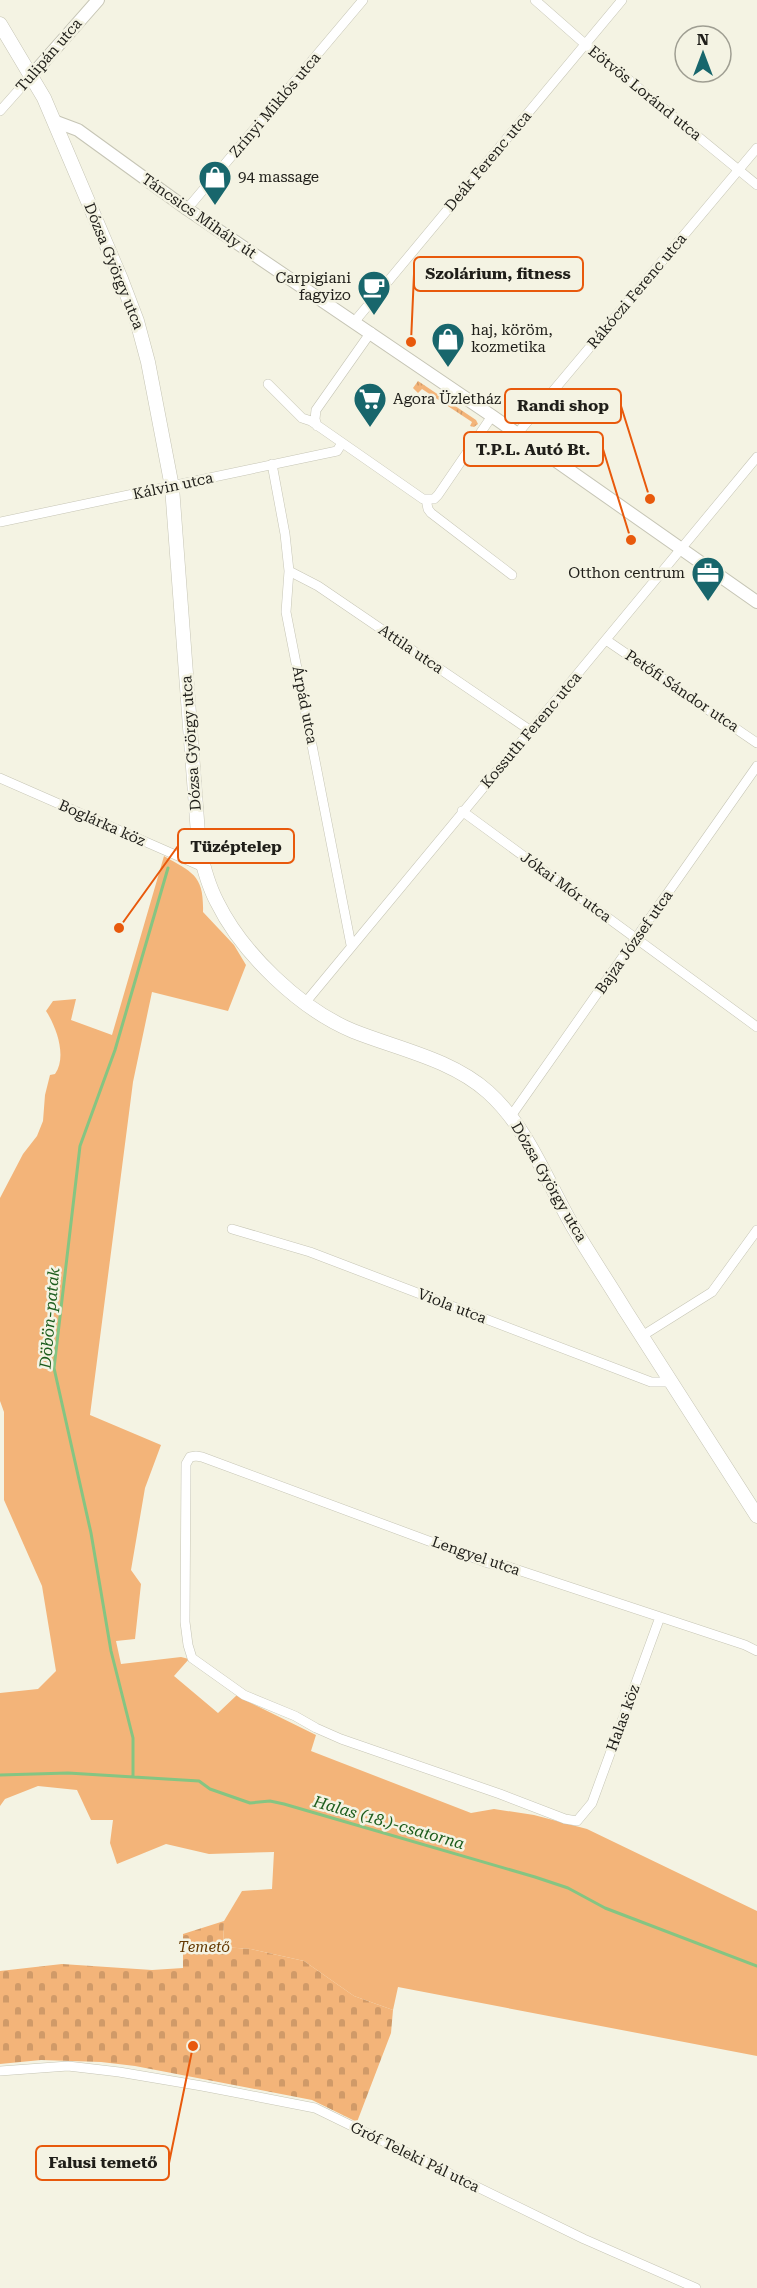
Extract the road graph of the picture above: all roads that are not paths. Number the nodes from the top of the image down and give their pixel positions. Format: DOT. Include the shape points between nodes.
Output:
graph roads {
  1 [pos="98,0"];
  2 [pos="363,0"];
  3 [pos="535,0"];
  4 [pos="622,0"];
  5 [pos="0,24"];
  6 [pos="585,44"];
  7 [pos="32,75"];
  8 [pos="0,111"];
  9 [pos="54,122"];
  10 [pos="757,148"];
  11 [pos="739,170"];
  12 [pos="757,185"];
  13 [pos="188,209"];
  14 [pos="355,321"];
  15 [pos="371,332"];
  16 [pos="268,384"];
  17 [pos="492,416"];
  18 [pos="317,426"];
  19 [pos="517,434"];
  20 [pos="342,444"];
  21 [pos="757,457"];
  22 [pos="272,464"];
  23 [pos="172,487"];
  24 [pos="426,499"];
  25 [pos="0,522"];
  26 [pos="680,548"];
  27 [pos="289,571"];
  28 [pos="512,575"];
  29 [pos="757,602"];
  30 [pos="606,640"];
  31 [pos="531,731"];
  32 [pos="757,742"];
  33 [pos="757,766"];
  34 [pos="0,778"];
  35 [pos="462,811"];
  36 [pos="203,867"];
  37 [pos="636,939"];
  38 [pos="351,945"];
  39 [pos="305,1003"];
  40 [pos="757,1027"];
  41 [pos="511,1116"];
  42 [pos="232,1229"];
  43 [pos="757,1230"];
  44 [pos="642,1336"];
  45 [pos="671,1382"];
  46 [pos="757,1516"];
  47 [pos="660,1617"];
  48 [pos="757,1651"];
  49 [pos="582,1817"];
  50 [pos="0,2071"];
  51 [pos="696,2288"];
  1 -- 7 [label="street, Tulipán utca"];
  2 -- 13 [label="street, Zrínyi Miklós utca"];
  3 -- 6 [label="street, Eötvös Loránd utca"];
  4 -- 6 [label="street, Deák Ferenc utca"];
  5 -- 7 [label="main road, Dózsa György utca"];
  6 -- 11 [label="street, Eötvös Loránd utca"];
  6 -- 14 [label="street, Deák Ferenc utca"];
  7 -- 8 [label="street, Tulipán utca"];
  7 -- 9 [label="main road, Dózsa György utca"];
  9 -- 13 [label="street, Táncsics Mihály út" via="78,130"];
  9 -- 23 [label="main road, Dózsa György utca" via="137,321"];
  10 -- 11 [label="street, Rákóczi Ferenc utca"];
  11 -- 12 [label="street, Eötvös Loránd utca"];
  11 -- 19 [label="street, Rákóczi Ferenc utca"];
  13 -- 14 [label="street, Táncsics Mihály út"];
  14 -- 15 [label="street, Táncsics Mihály út"];
  15 -- 17 [label="street, Táncsics Mihály út"];
  15 -- 18 [label="street" via="316,410"];
  16 -- 18 [label="street" via="302,418"];
  17 -- 19 [label="street, Táncsics Mihály út"];
  17 -- 24 [label="street" via="438,495"];
  18 -- 20 [label="street"];
  19 -- 26 [label="street, Táncsics Mihály út"];
  20 -- 22 [label="street, Kálvin utca" via="337,451"];
  20 -- 24 [label="street"];
  21 -- 26 [label="street, Kossuth Ferenc utca"];
  22 -- 23 [label="street, Kálvin utca"];
  22 -- 27 [label="street, Árpád utca"];
  23 -- 25 [label="street, Kálvin utca"];
  23 -- 36 [label="main road, Dózsa György utca"];
  24 -- 28 [label="street" via="431,513"];
  26 -- 29 [label="street, Táncsics Mihály út"];
  26 -- 30 [label="street, Kossuth Ferenc utca"];
  27 -- 31 [label="street, Attila utca" via="318,586"];
  27 -- 38 [label="street, Árpád utca" via="286,612"];
  30 -- 31 [label="street, Kossuth Ferenc utca"];
  30 -- 32 [label="street, Petőfi Sándor utca"];
  31 -- 35 [label="street, Kossuth Ferenc utca"];
  33 -- 37 [label="street, Bajza József utca"];
  34 -- 36 [label="street, Boglárka köz"];
  35 -- 37 [label="street, Jókai Mór utca"];
  35 -- 38 [label="street, Kossuth Ferenc utca"];
  36 -- 39 [label="main road, Dózsa György utca" via="216,902 233,929"];
  37 -- 40 [label="street, Jókai Mór utca"];
  37 -- 41 [label="street, Bajza József utca"];
  38 -- 39 [label="street, Kossuth Ferenc utca"];
  39 -- 41 [label="main road, Dózsa György utca" via="351,1030 466,1075"];
  41 -- 44 [label="main road, Dózsa György utca" via="573,1226"];
  42 -- 45 [label="street, Viola utca" via="310,1252 651,1382"];
  43 -- 44 [label="street" via="712,1292"];
  44 -- 45 [label="main road, Dózsa György utca"];
  45 -- 46 [label="main road, Dózsa György utca"];
  47 -- 48 [label="street, Lengyel utca"];
  47 -- 49 [label="street, Halas köz" via="592,1803"];
  47 -- 49 [label="street, Lengyel utca" via="488,1563 196,1456 186,1464 185,1622 192,1658 244,1695 338,1738 565,1819 577,1821"];
  50 -- 51 [label="street, Gróf Teleki Pál utca" via="68,2066 202,2085 315,2108 584,2239"];
}
